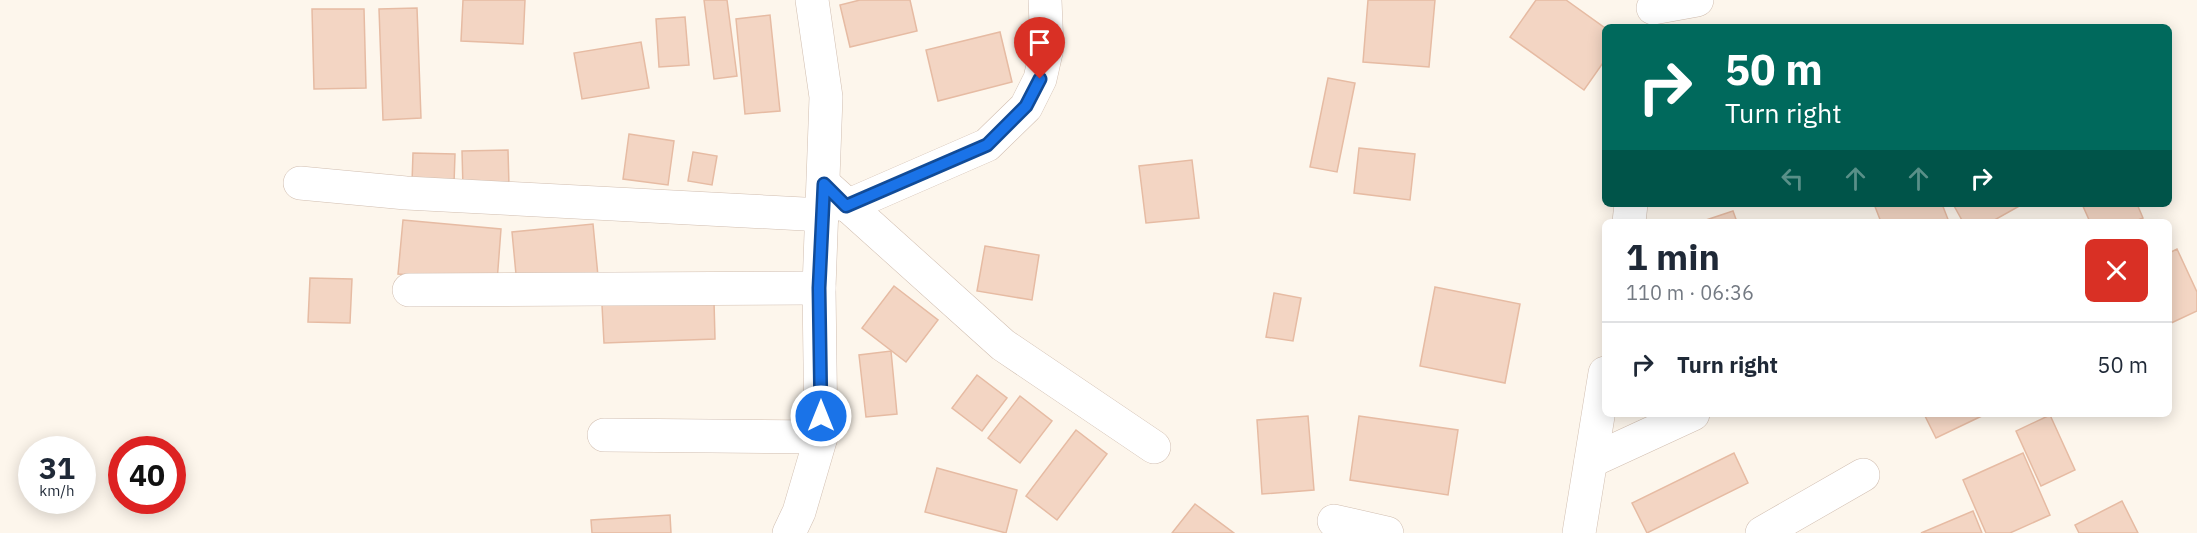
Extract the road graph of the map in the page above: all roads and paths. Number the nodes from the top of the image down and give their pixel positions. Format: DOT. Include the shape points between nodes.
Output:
graph roads {
  1 [pos="812,0"];
  2 [pos="1045,0"];
  3 [pos="1697,0"];
  4 [pos="1653,12"];
  5 [pos="300,183"];
  6 [pos="831,202"];
  7 [pos="819,288"];
  8 [pos="409,290"];
  9 [pos="1602,392"];
  10 [pos="1686,417"];
  11 [pos="604,435"];
  12 [pos="821,438"];
  13 [pos="1154,447"];
  14 [pos="1591,460"];
  15 [pos="1863,475"];
  16 [pos="1334,520"];
  17 [pos="789,533"];
  18 [pos="1387,533"];
  19 [pos="1579,533"];
  20 [pos="1762,533"];
  1 -- 6 [label="street" via="826,97"];
  2 -- 6 [label="street" via="1047,48 1040,79 1026,106 987,145"];
  3 -- 4 [label="street"];
  5 -- 6 [label="street" via="405,193"];
  6 -- 7 [label="street"];
  6 -- 13 [label="street" via="1003,345"];
  7 -- 8 [label="street"];
  7 -- 12 [label="street"];
  9 -- 14 [label="street"];
  10 -- 14 [label="street"];
  11 -- 12 [label="street"];
  12 -- 17 [label="street"];
  14 -- 19 [label="street"];
  15 -- 20 [label="street"];
  16 -- 18 [label="street"];
}
